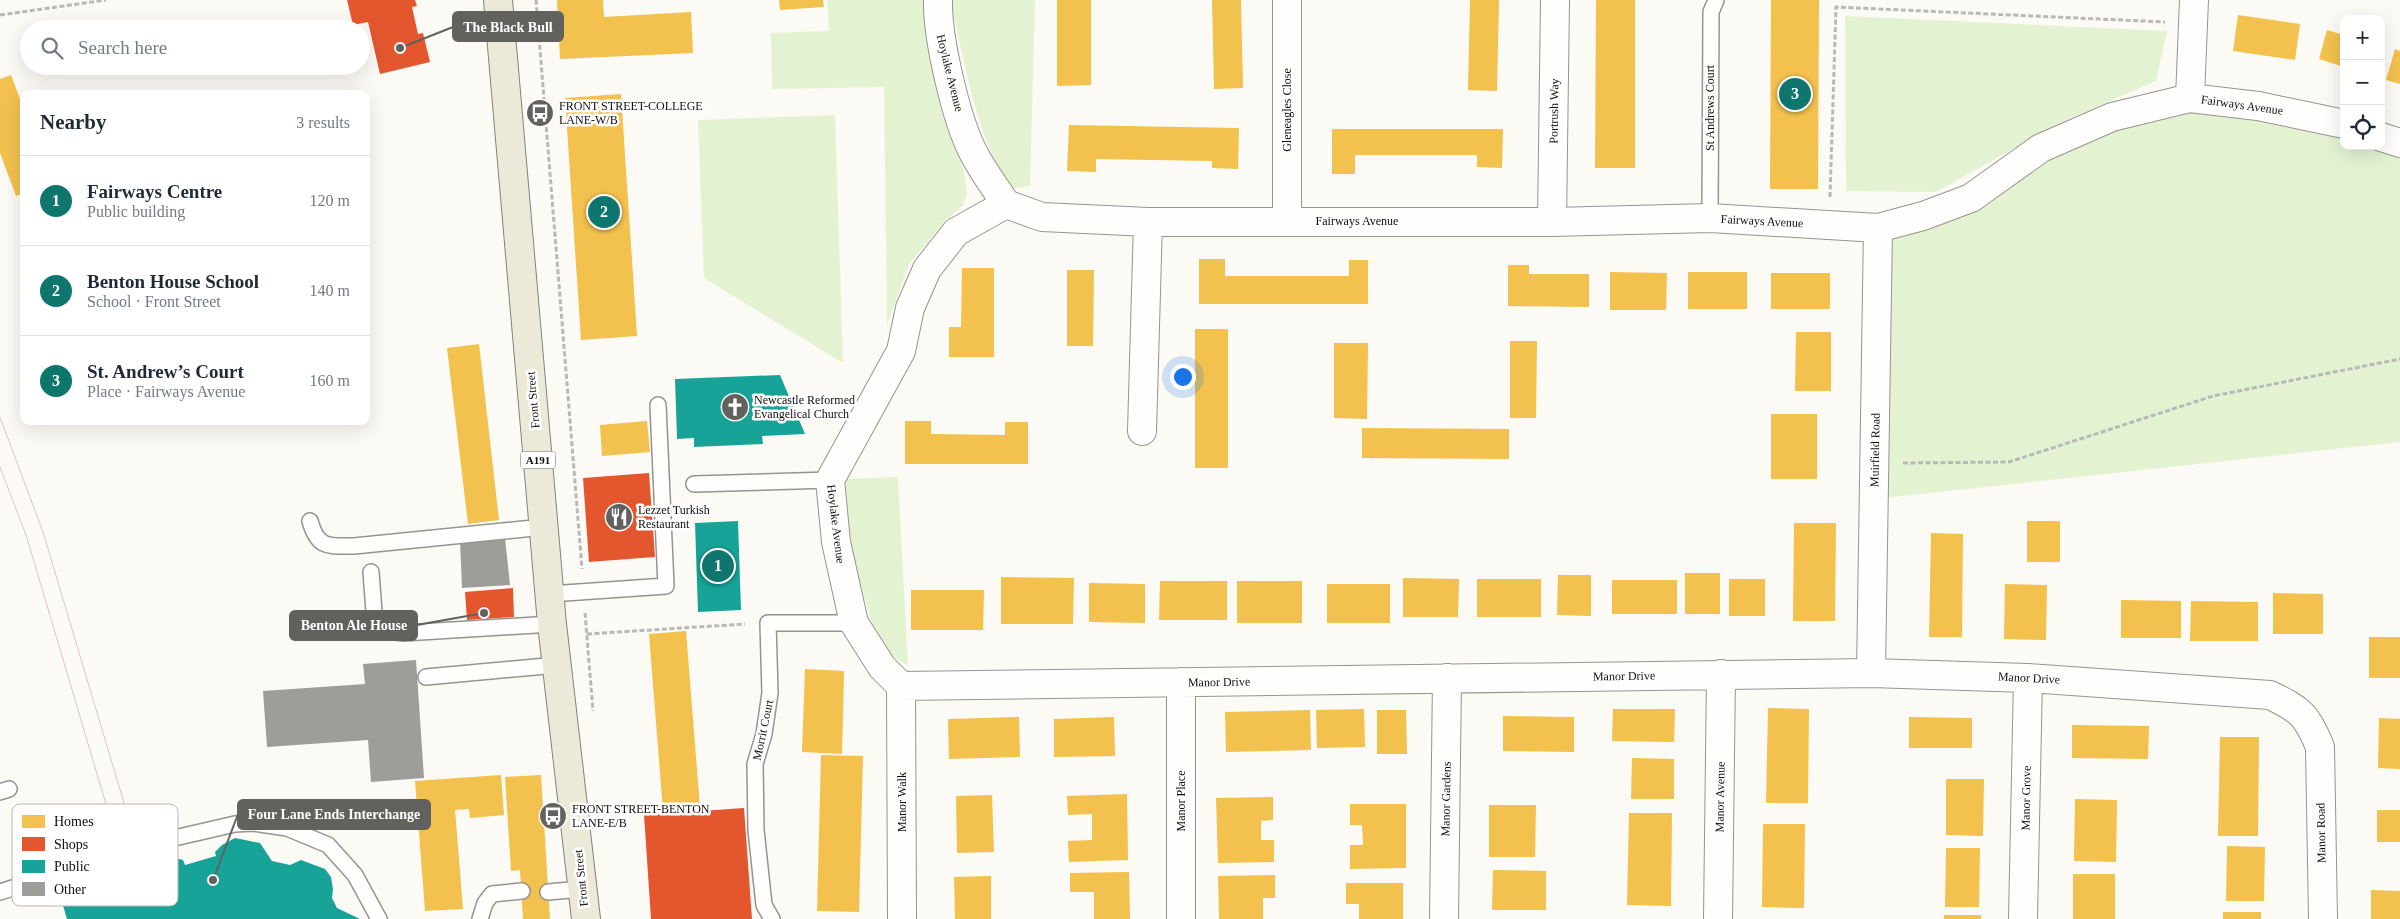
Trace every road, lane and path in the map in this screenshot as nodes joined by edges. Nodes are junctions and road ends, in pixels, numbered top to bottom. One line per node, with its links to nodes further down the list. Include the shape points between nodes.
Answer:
1 (106, 0): 9 (path)
2 (498, 0): 28 (main road, Front Street / A191)
3 (536, 0): 30 (path)
4 (938, 0): 14 (street, Hoylake Avenue, via 938,19 954,97 972,151)
5 (1287, 0): 16 (street, Gleneagles Close)
6 (1555, 0): 18 (street, Portrush Way)
7 (1716, 0): 15 (lane, St Andrews Court, via 1711,12)
8 (2193, 12): 10 (street); 19 (path, via 1836,7)
9 (0, 15)
10 (2190, 98): 11 (street, Fairways Avenue, via 2258,106); 20 (street, Fairways Avenue, via 2112,117 2041,148 1971,198)
11 (2340, 123)
12 (2385, 138): 13 (street)
13 (2400, 143)
14 (1006, 204): 17 (street, Fairways Avenue, via 1042,217); 25 (street, Hoylake Avenue, via 956,232 927,268 910,308 902,351)
15 (1710, 218): 18 (street, Fairways Avenue); 19 (street, Fairways Avenue)
16 (1287, 220): 17 (street, Fairways Avenue); 18 (street, Fairways Avenue)
17 (1148, 222): 23 (street)
18 (1552, 222)
19 (1830, 225): 20 (street, Fairways Avenue)
20 (1878, 228): 24 (street, Muirfield Road)
21 (2400, 359): 24 (path, via 2213,396 2009,462)
22 (658, 406): 30 (lane, via 666,586)
23 (1142, 431)
24 (1875, 464): 37 (street, Muirfield Road)
25 (830, 480): 26 (lane); 33 (street, Hoylake Avenue, via 836,542)
26 (694, 484)
27 (310, 521): 28 (lane, via 314,537 336,546)
28 (544, 527): 31 (main road, Front Street / A191)
29 (371, 572): 34 (lane, via 375,625 379,630 404,633)
30 (584, 592): 31 (lane); 35 (path)
31 (550, 594): 34 (main road, Front Street / A191)
32 (768, 616): 33 (lane); 35 (path); 55 (lane, Morrit Court, via 770,694 764,734 755,764 756,830 764,905)
33 (854, 623): 43 (street, Hoylake Avenue, via 882,667)
34 (553, 630): 35 (path); 36 (main road, Front Street / A191)
35 (587, 634): 44 (path)
36 (557, 665): 39 (lane); 48 (main road, Front Street / A191)
37 (1871, 673): 38 (street, Manor Drive); 41 (street, Manor Drive)
38 (1721, 674): 40 (street, Manor Drive); 59 (street, Manor Avenue)
39 (426, 677)
40 (1447, 678): 42 (street, Manor Drive); 58 (street, Manor Gardens)
41 (2028, 678): 45 (street, Manor Drive, via 2270,695 2297,709 2311,726); 60 (street, Manor Grove)
42 (1181, 682): 43 (street, Manor Drive); 57 (street, Manor Place)
43 (901, 686): 56 (street, Manor Walk)
44 (594, 720)
45 (2320, 747): 61 (street, Manor Road)
46 (178, 837): 52 (lane, via 235,824 288,828 328,846 355,875)
47 (12, 888): 50 (lane)
48 (582, 889): 51 (lane); 54 (main road, Front Street / A191)
49 (522, 891): 53 (lane, via 492,894)
50 (0, 892)
51 (548, 892)
52 (379, 919)
53 (480, 919)
54 (586, 919)
55 (772, 919)
56 (902, 919)
57 (1181, 919)
58 (1444, 919)
59 (1718, 919)
60 (2023, 919)
61 (2323, 919)

